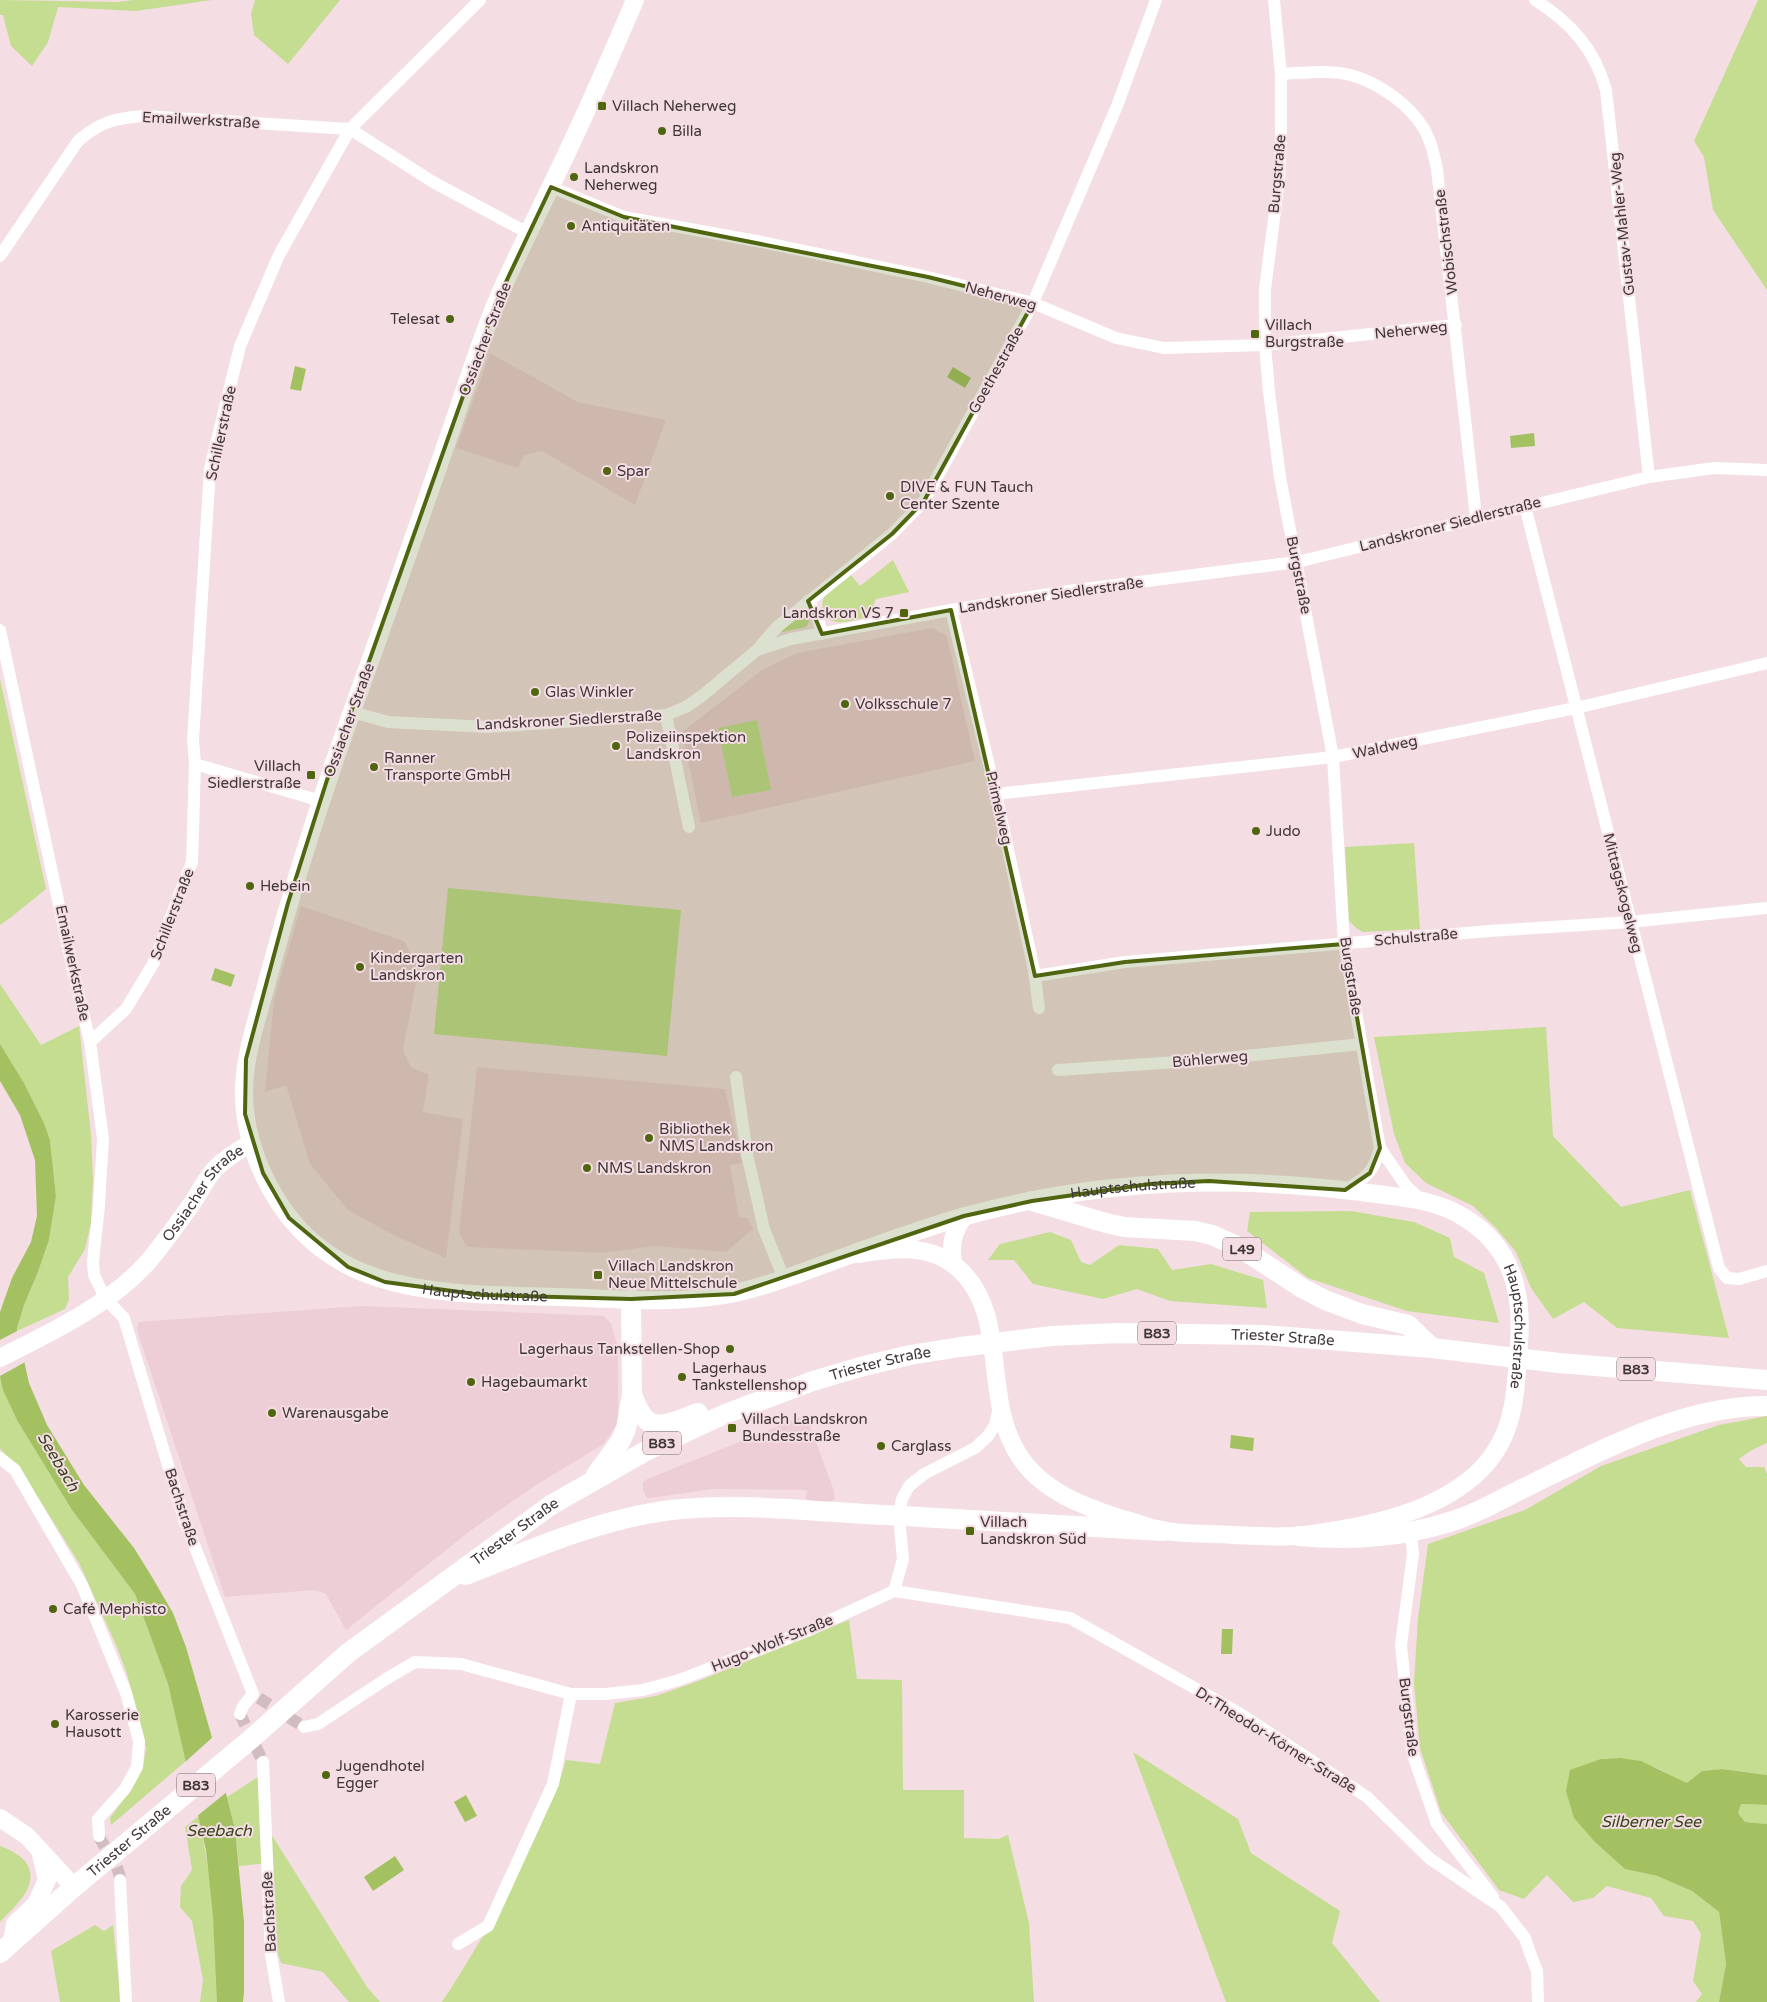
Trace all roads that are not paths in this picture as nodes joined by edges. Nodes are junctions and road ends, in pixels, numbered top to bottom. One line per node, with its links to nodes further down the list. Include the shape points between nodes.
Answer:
1 (480, 0): 7 (street)
2 (636, 0): 8 (main road, Ossiacher Straße / L49)
3 (1156, 0): 11 (street, Goethestraße, via 1117,106)
4 (1274, 0): 6 (street, Burgstraße)
5 (1535, 0): 15 (street, Gustav-Mahler-Weg, via 1554,12 1585,43 1601,72 1606,90)
6 (1281, 74): 12 (street, Wobischstraße, via 1330,72 1354,76 1392,96 1423,128 1437,169); 13 (street, Burgstraße, via 1278,180 1265,289)
7 (350, 129): 9 (street, Emailwerkstraße, via 433,182); 10 (street, Emailwerkstraße, via 144,116 108,122 93,128 78,141); 29 (street, Schillerstraße, via 279,254 240,346 210,469 193,740)
8 (551, 186): 9 (main road, Ossiacher Straße / L49); 11 (street, Neherweg, via 624,217 762,242)
9 (528, 233): 26 (main road, Ossiacher Straße / L49, via 496,303)
10 (0, 256)
11 (1032, 303): 13 (street, Neherweg, via 1116,338 1164,348); 19 (street, Goethestraße, via 924,501 892,534)
12 (1456, 325): 13 (street, Neherweg); 17 (street, Wobischstraße)
13 (1265, 345): 18 (street, Burgstraße, via 1275,439)
14 (1767, 470): 15 (street, Landskroner Siedlerstraße, via 1714,468)
15 (1649, 476): 16 (street, Landskroner Siedlerstraße)
16 (1525, 506): 17 (street, Landskroner Siedlerstraße); 25 (street, Mittagskogelweg)
17 (1476, 518): 18 (street, Landskroner Siedlerstraße)
18 (1297, 562): 20 (street, Landskroner Siedlerstraße, via 1068,591); 28 (street, Burgstraße)
19 (808, 601): 22 (street, via 817,615); 23 (street, Goethestraße, via 777,627)
20 (951, 610): 22 (street, Landskroner Siedlerstraße); 30 (street, Primelweg)
21 (0, 630): 38 (street, Emailwerkstraße)
22 (822, 634): 23 (street, Landskroner Siedlerstraße, via 791,639)
23 (757, 650): 27 (street, Landskroner Siedlerstraße, via 703,695)
24 (1767, 663): 25 (street, Waldweg)
25 (1576, 708): 28 (street, Waldweg); 34 (street, Mittagskogelweg)
26 (352, 712): 27 (street, Landskroner Siedlerstraße, via 388,722 488,727); 31 (main road, Ossiacher Straße / L49)
27 (666, 715): 32 (street)
28 (1333, 757): 30 (street, Waldweg); 35 (street, Burgstraße)
29 (195, 764): 31 (street); 38 (street, Schillerstraße, via 192,862 153,964 126,1009)
30 (996, 794): 36 (street, Primelweg)
31 (321, 801): 42 (main road, Ossiacher Straße / L49, via 288,903 246,1059 245,1114)
32 (689, 827)
33 (1767, 908): 34 (street, Schulstraße)
34 (1630, 922): 35 (street, Schulstraße); 50 (street, Mittagskogelweg, via 1719,1268 1726,1278 1739,1279)
35 (1344, 944): 36 (street, Schulstraße, via 1125,962); 39 (street, Burgstraße)
36 (1035, 976): 37 (street, Primelweg)
37 (1039, 1008)
38 (90, 1042): 52 (street, Emailwerkstraße, via 103,1139 93,1261 94,1274)
39 (1361, 1044): 40 (street, Bühlerweg, via 1207,1060); 43 (street, Burgstraße)
40 (1058, 1070)
41 (736, 1077): 51 (street, via 747,1154 764,1229)
42 (251, 1143): 52 (main road, Ossiacher Straße, via 230,1155 213,1171 168,1238 145,1264); 53 (main road, Hauptschulstraße / L49, via 281,1207 322,1248 348,1267 385,1282 420,1289 482,1295)
43 (1380, 1148): 44 (street, via 1370,1173); 46 (street, Burgstraße, via 1406,1186)
44 (1345, 1190): 45 (main road, Hauptschulstraße / L49, via 1209,1181 1141,1185); 46 (main road, Hauptschulstraße / L49)
45 (1032, 1201): 47 (main road, Hauptschulstraße / L49); 54 (main road, L49, via 1124,1227 1212,1235 1240,1247 1325,1300 1362,1314 1408,1325)
46 (1422, 1201): 66 (main road, Hauptschulstraße / L49, via 1466,1218 1492,1241 1512,1273 1521,1314 1516,1383 1505,1437 1495,1455 1478,1472 1434,1502 1371,1523)
47 (964, 1216): 48 (main road, Hauptschulstraße / L49); 49 (main road, via 952,1240)
48 (858, 1254): 49 (main road, Hauptschulstraße / L49, via 913,1249); 51 (main road, Hauptschulstraße / L49)
49 (953, 1263): 59 (main road, Hauptschulstraße / L49, via 984,1305)
50 (1767, 1271)
51 (784, 1279): 53 (main road, Hauptschulstraße / L49, via 734,1294)
52 (105, 1298): 55 (main road, Ossiacher Straße); 70 (street, Bachstraße, via 124,1318 185,1522 256,1696 243,1706)
53 (631, 1299): 57 (main road)
54 (1432, 1348): 56 (main road, Triester Straße / B83, via 1559,1363); 60 (main road, Triester Straße / B83, via 1263,1335 1119,1332 1018,1339 860,1367)
55 (0, 1358)
56 (1767, 1380)
57 (632, 1394): 60 (main road, via 640,1415 655,1425 708,1409); 62 (main road, via 626,1429)
58 (1767, 1406): 65 (main road, via 1746,1406 1704,1414 1658,1427 1618,1442 1474,1512)
59 (999, 1407): 63 (street, via 995,1425 988,1436 974,1448 924,1474 909,1486 902,1498); 64 (main road, Hauptschulstraße / L49, via 1019,1456 1034,1475 1052,1489 1097,1511)
60 (734, 1411): 62 (main road, Triester Straße / B83)
61 (0, 1458): 74 (street, via 15,1470 82,1585 126,1692 137,1733 137,1767 126,1790 98,1819)
62 (593, 1479): 67 (main road, Triester Straße / B83, via 551,1504)
63 (899, 1516): 64 (main road); 67 (main road, via 758,1508 670,1510 587,1529); 68 (street, via 903,1559)
64 (1163, 1531): 66 (main road, Hauptschulstraße / L49)
65 (1411, 1532): 66 (main road, via 1373,1538); 78 (street, Burgstraße, via 1413,1554 1401,1644 1412,1752 1437,1824)
66 (1300, 1536)
67 (441, 1584): 77 (main road, Triester Straße / B83, via 348,1653)
68 (894, 1591): 69 (street, Hugo-Wolf-Straße, via 806,1631 679,1680 643,1690); 78 (street, Dr.Theodor-Körner-Straße, via 1070,1618 1239,1713 1367,1797 1429,1858)
69 (570, 1694): 71 (street, Hugo-Wolf-Straße, via 461,1664 415,1662 318,1724); 79 (street, via 553,1784 488,1926)
70 (240, 1714)
71 (304, 1727)
72 (263, 1762): 82 (street, Bachstraße, via 272,1955)
73 (0, 1818): 75 (main road, via 27,1836)
74 (99, 1836)
75 (40, 1850): 77 (main road); 80 (main road, via 47,1880 36,1904 15,1924)
76 (120, 1880): 81 (street)
77 (74, 1887): 80 (main road, Triester Straße / B83)
78 (1501, 1907): 83 (street, Dr.Theodor-Körner-Straße, via 1524,1938 1537,1971)
79 (458, 1944)
80 (6, 1948)
81 (126, 2002)
82 (279, 2002)
83 (1538, 2002)

